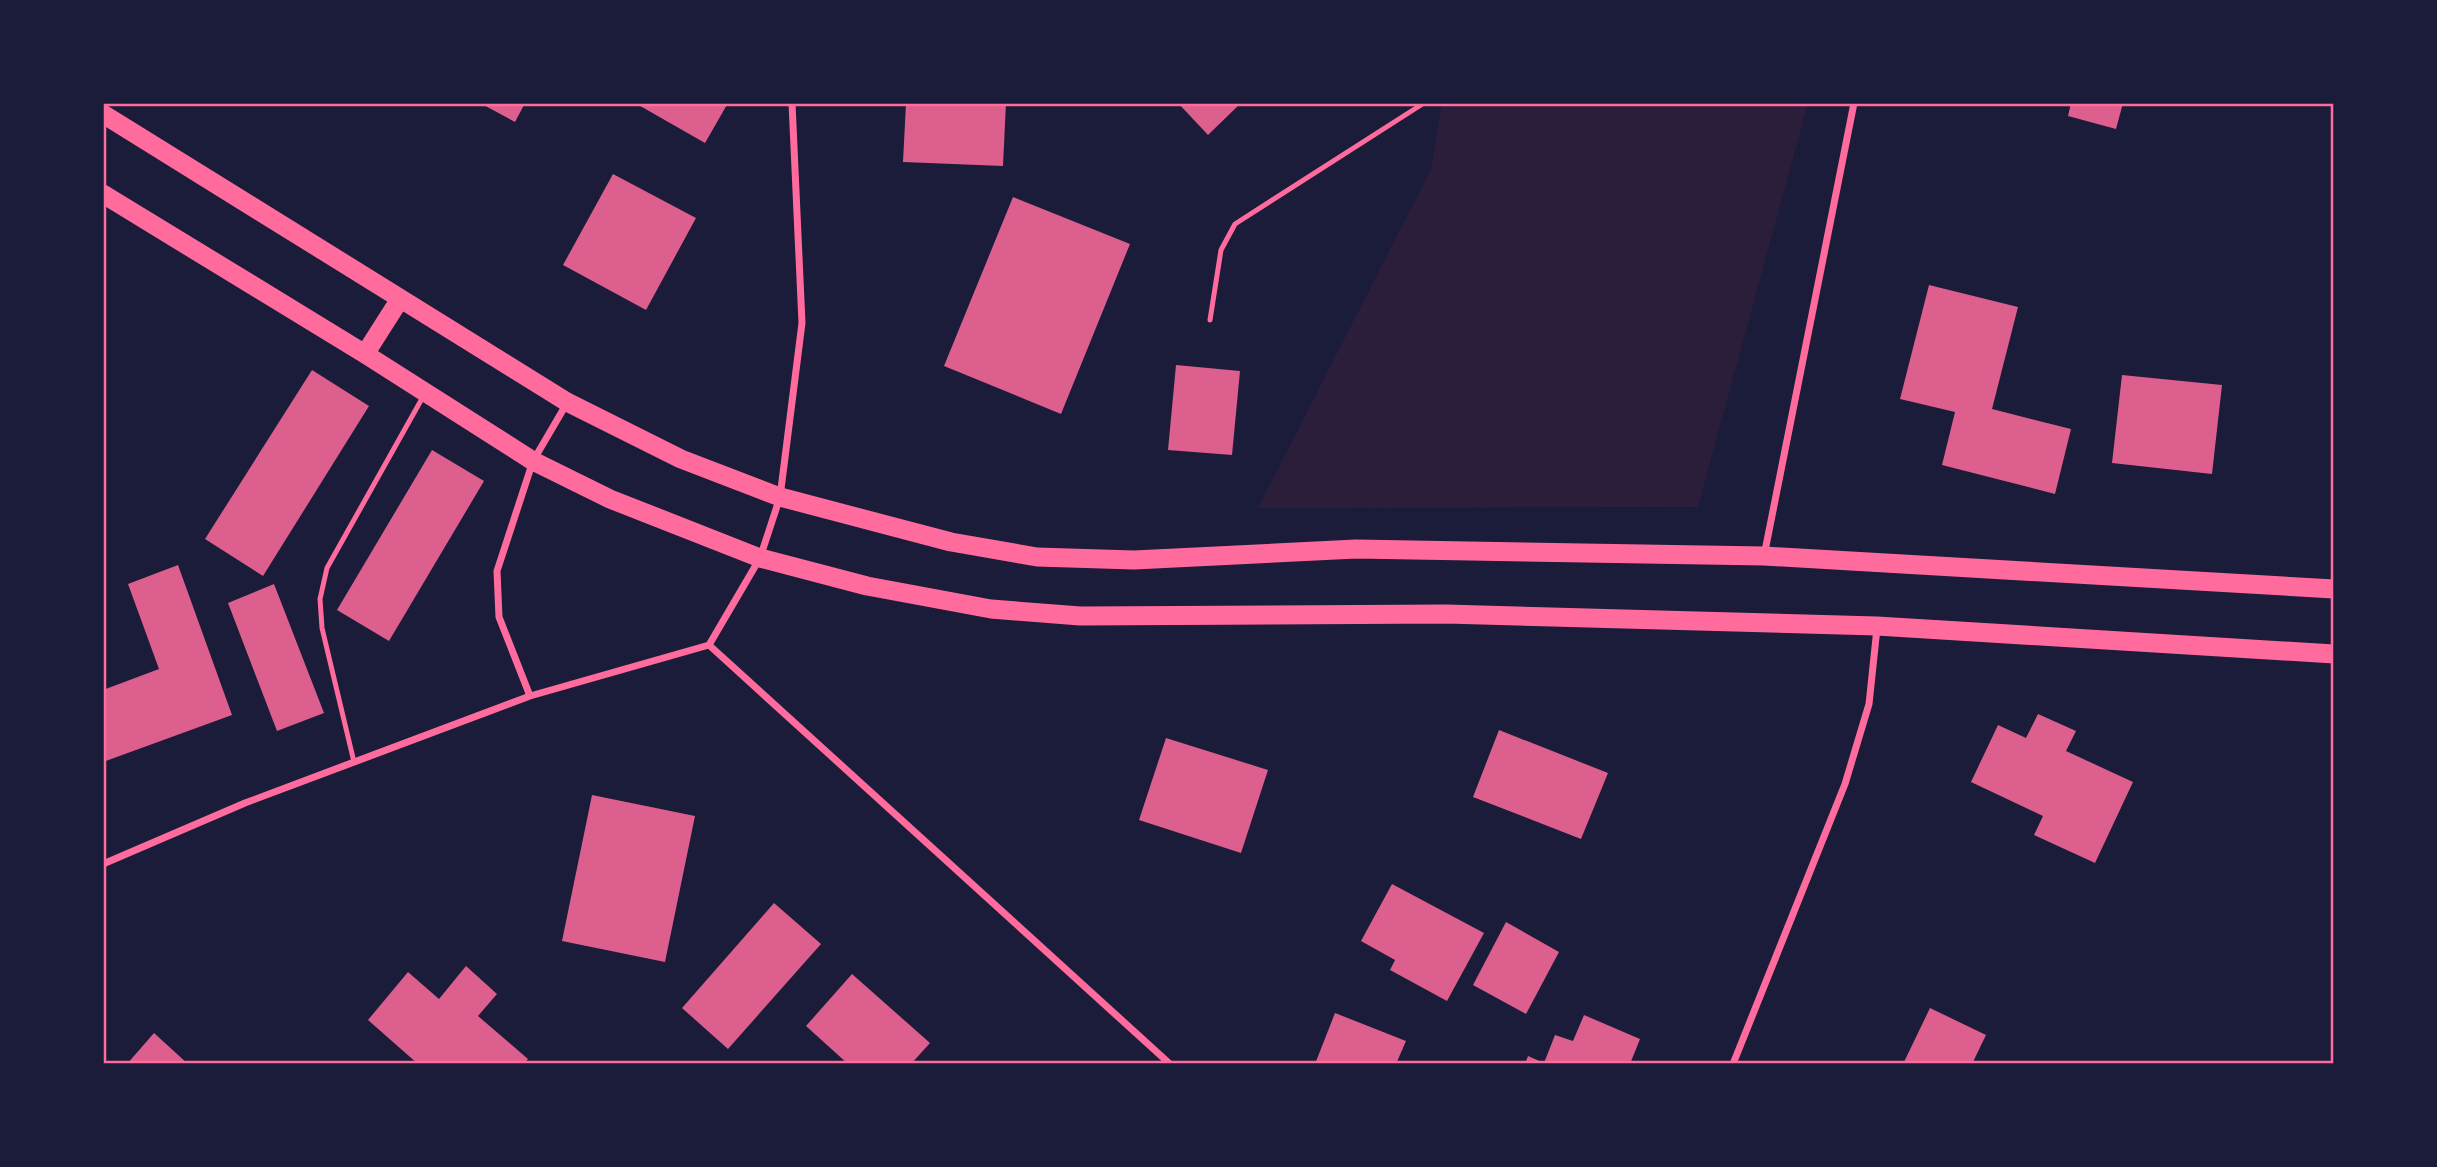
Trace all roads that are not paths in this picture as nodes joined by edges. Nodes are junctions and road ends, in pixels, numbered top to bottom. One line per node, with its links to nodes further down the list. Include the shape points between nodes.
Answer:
1 (792, 103): 12 (street, via 802,323)
2 (1424, 103): 7 (lane, via 1235,224 1221,250)
3 (1854, 103): 13 (street)
4 (103, 114): 6 (highway)
5 (103, 194): 8 (highway)
6 (400, 299): 8 (highway); 10 (highway)
7 (1210, 320)
8 (365, 354): 9 (highway)
9 (426, 392): 11 (highway); 20 (lane, via 327,568 320,599)
10 (567, 402): 11 (street); 12 (highway, via 681,459)
11 (533, 461): 14 (highway, via 610,499); 19 (street, via 496,571 499,617)
12 (780, 497): 13 (highway, via 951,542 1037,556 1134,560 1356,550); 14 (street)
13 (1764, 556): 15 (highway)
14 (760, 558): 16 (highway, via 867,586 966,604 1080,616 1446,614); 17 (street)
15 (2334, 589)
16 (1877, 626): 18 (highway); 23 (street, via 1869,704 1846,784)
17 (709, 645): 19 (street); 22 (street)
18 (2334, 654)
19 (530, 696): 20 (street)
20 (354, 762): 21 (street)
21 (103, 864)
22 (1170, 1064)
23 (1732, 1064)

